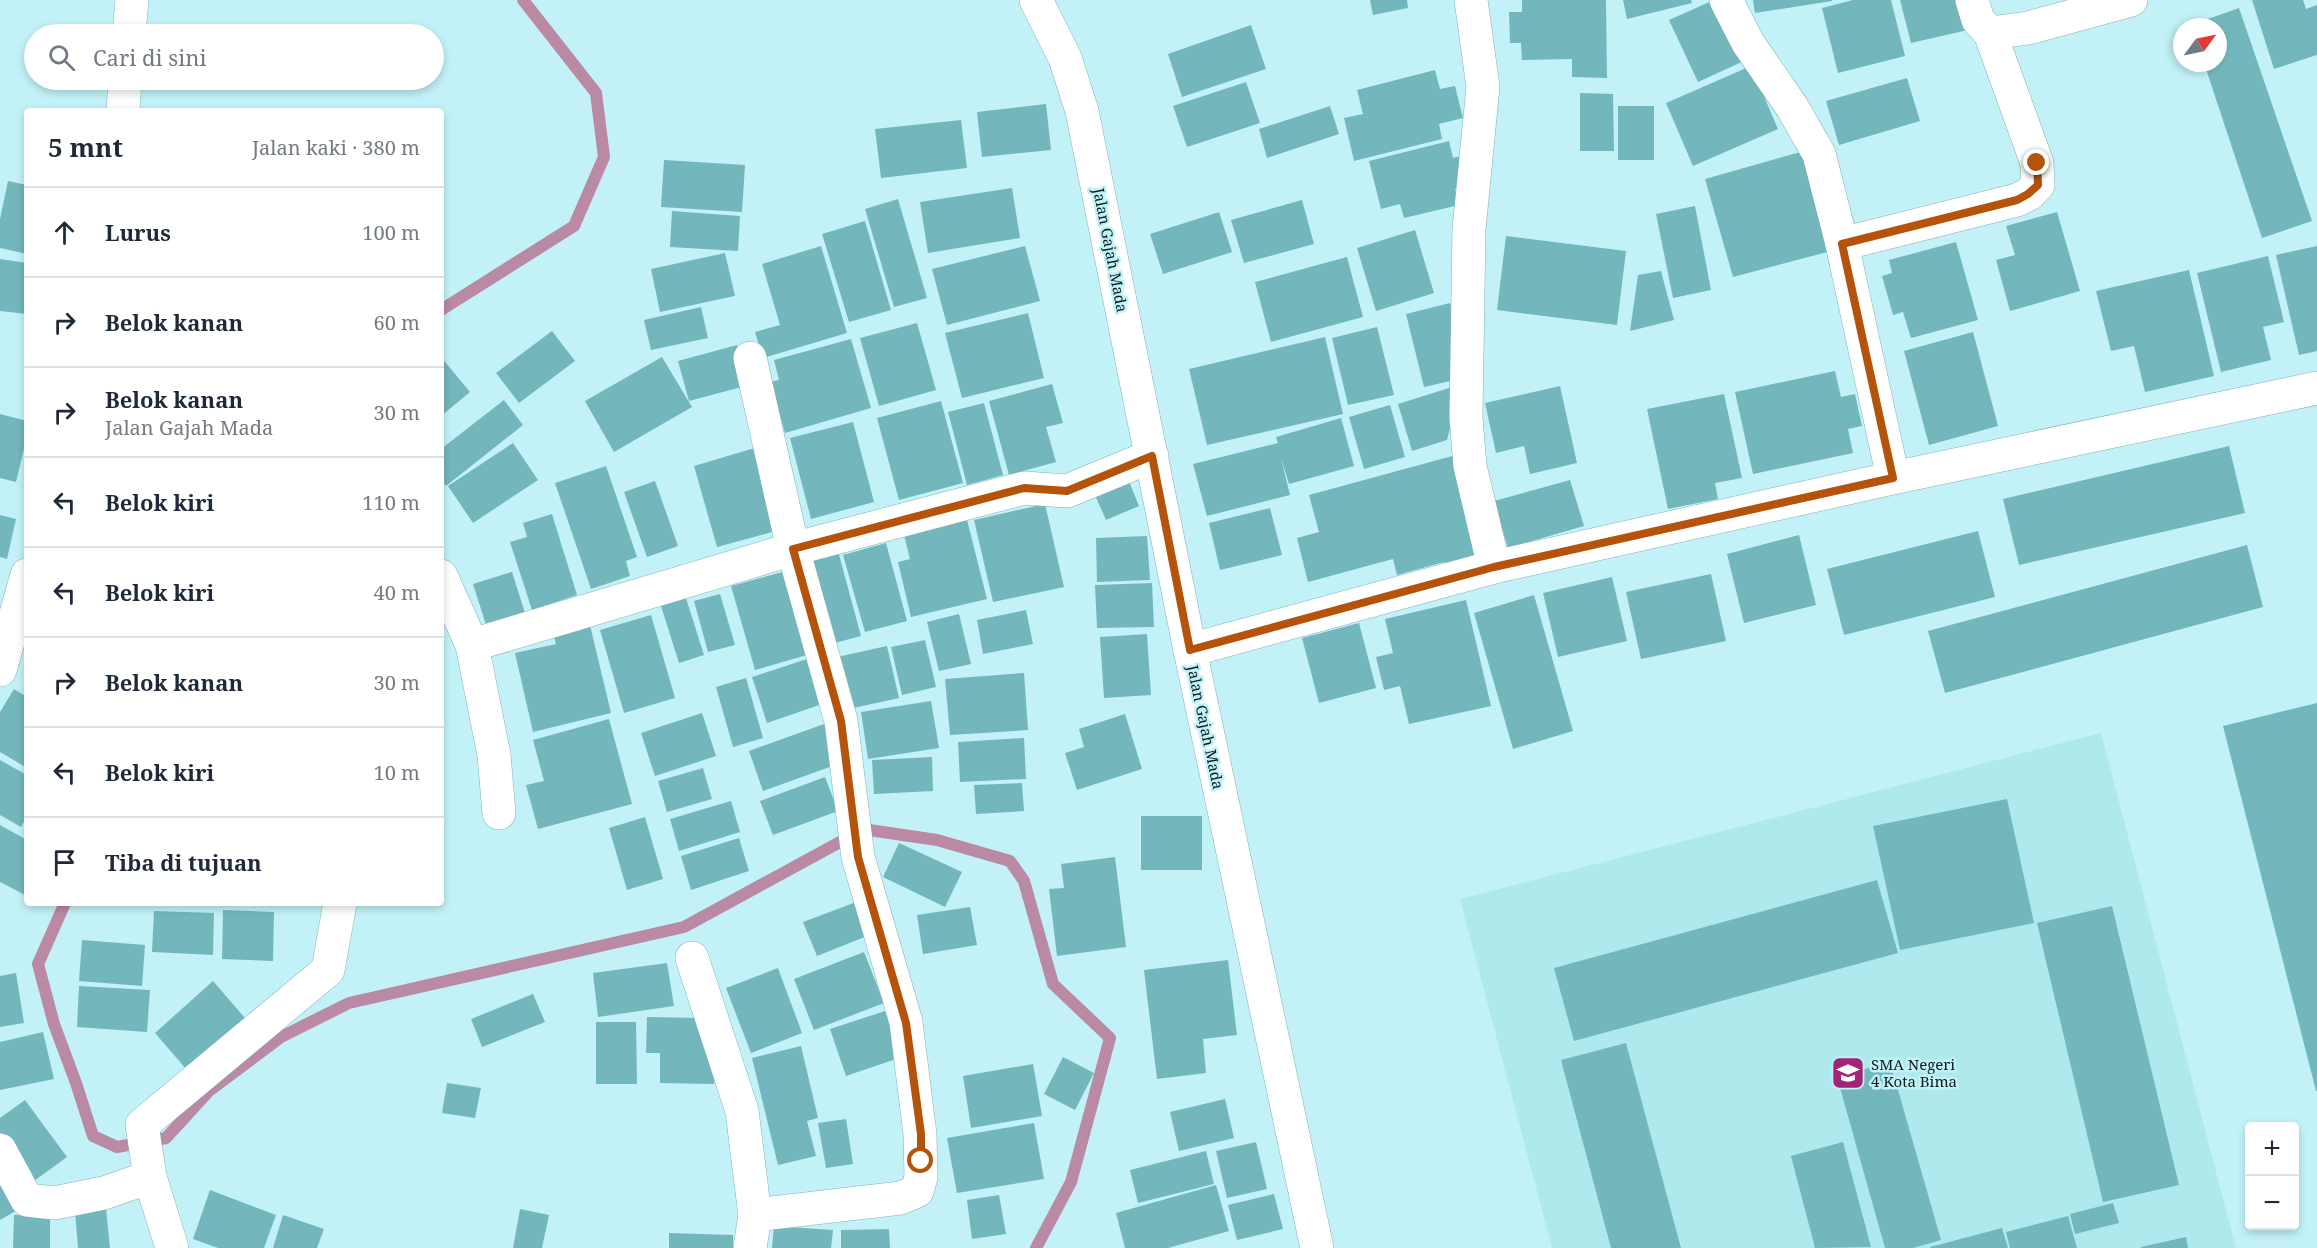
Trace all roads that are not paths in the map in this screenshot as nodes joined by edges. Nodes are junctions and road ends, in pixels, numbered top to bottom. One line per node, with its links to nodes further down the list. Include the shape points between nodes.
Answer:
1 (132, 0): 7 (street)
2 (1036, 0): 14 (street, Jalan Gajah Mada, via 1065,58 1082,111)
3 (1471, 0): 17 (street, via 1483,87 1469,229 1466,418 1470,466)
4 (1726, 0): 11 (street, via 1748,43 1819,154)
5 (1972, 0): 8 (street, via 1978,20)
6 (2131, 0): 8 (street, via 2028,28)
7 (130, 24)
8 (1990, 33): 11 (street, via 2037,163 2038,185 2017,200)
9 (124, 90): 10 (street)
10 (123, 108)
11 (1842, 244): 15 (street)
12 (750, 358): 16 (street)
13 (2317, 388): 15 (street)
14 (1152, 456): 16 (street, via 1067,491 1024,488); 21 (street, Jalan Gajah Mada)
15 (1893, 478): 17 (street)
16 (793, 549): 20 (street); 28 (street, via 841,721 858,857 906,1023 921,1134 921,1177 917,1191 901,1198)
17 (1494, 567): 21 (street)
18 (444, 583): 20 (street)
19 (24, 586): 22 (street)
20 (472, 645): 23 (street, via 494,754)
21 (1190, 650): 31 (street, Jalan Gajah Mada)
22 (0, 670)
23 (500, 813)
24 (339, 906): 27 (street, via 328,970 142,1125)
25 (692, 958): 28 (street, via 742,1111)
26 (0, 1150): 27 (street, via 27,1200 54,1203 104,1193)
27 (150, 1177): 29 (street)
28 (755, 1215): 30 (street)
29 (172, 1248)
30 (750, 1248)
31 (1317, 1248)

